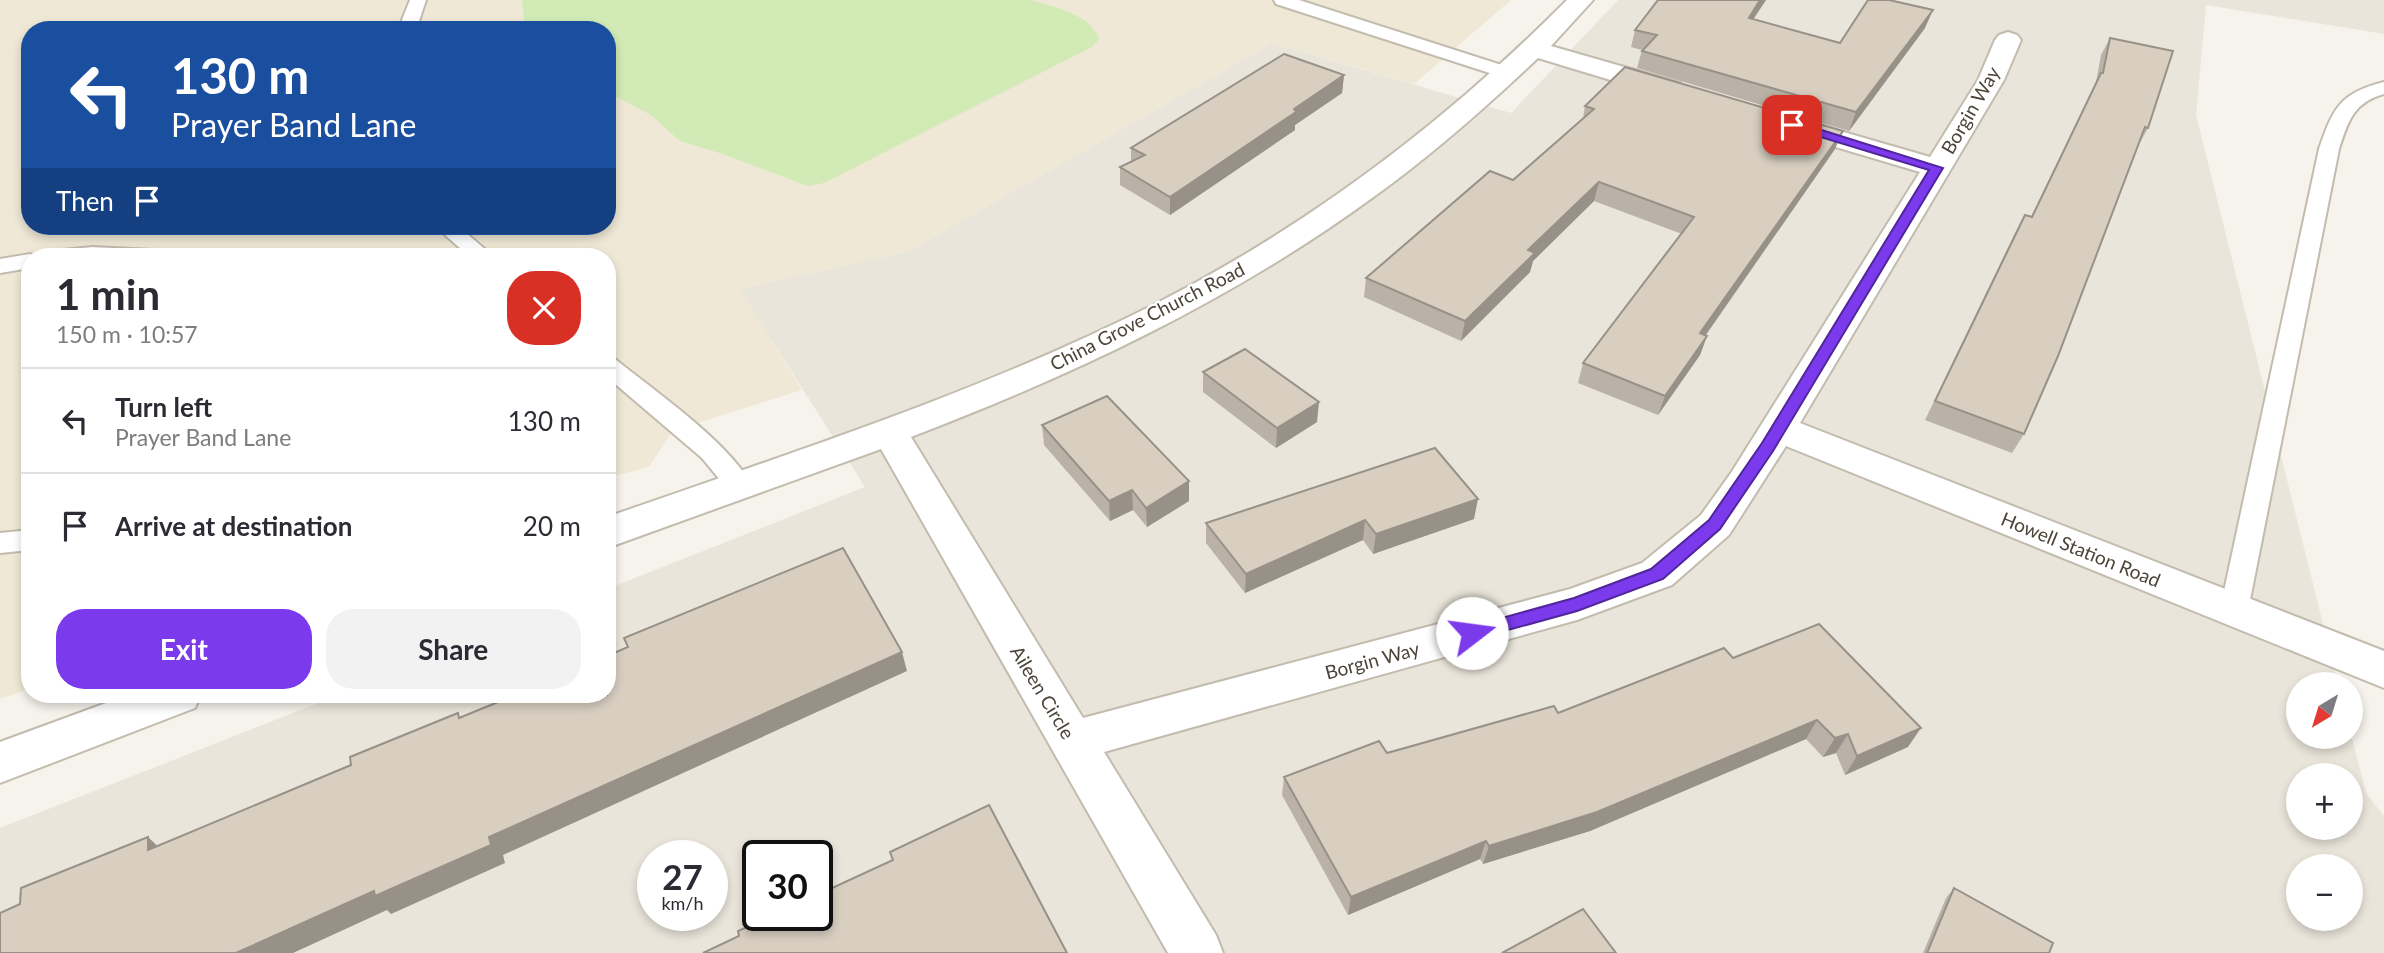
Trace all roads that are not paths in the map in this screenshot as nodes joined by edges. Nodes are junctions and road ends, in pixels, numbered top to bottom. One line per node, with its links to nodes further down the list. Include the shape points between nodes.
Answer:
1 (418, 0): 4 (lane)
2 (1581, 0): 6 (street, China Grove Church Road)
3 (1291, 1): 7 (lane)
4 (410, 21)
5 (2008, 40): 11 (street, Borgin Way, via 1991,80)
6 (1534, 48): 7 (street, China Grove Church Road); 9 (street)
7 (1508, 73): 18 (street, China Grove Church Road, via 1447,128 1323,219 1230,276 1108,340)
8 (2384, 88): 23 (lane, via 2347,103 2329,149)
9 (1698, 97)
10 (1762, 116): 11 (street)
11 (1937, 168): 17 (street, Borgin Way)
12 (456, 235): 13 (lane)
13 (472, 248)
14 (21, 262): 15 (lane)
15 (0, 266)
16 (616, 371): 19 (lane, via 711,452)
17 (1779, 429): 23 (street, Howell Station Road); 26 (street, Borgin Way, via 1714,525 1657,574 1577,604)
18 (889, 430): 19 (street, China Grove Church Road); 26 (street, Aileen Circle)
19 (738, 485): 20 (street, China Grove Church Road)
20 (616, 530)
21 (21, 541): 22 (lane)
22 (0, 543)
23 (2234, 610): 24 (street, Howell Station Road)
24 (2384, 670)
25 (158, 703): 27 (street)
26 (1072, 741): 28 (street, Aileen Circle)
27 (0, 763)
28 (1197, 953)

